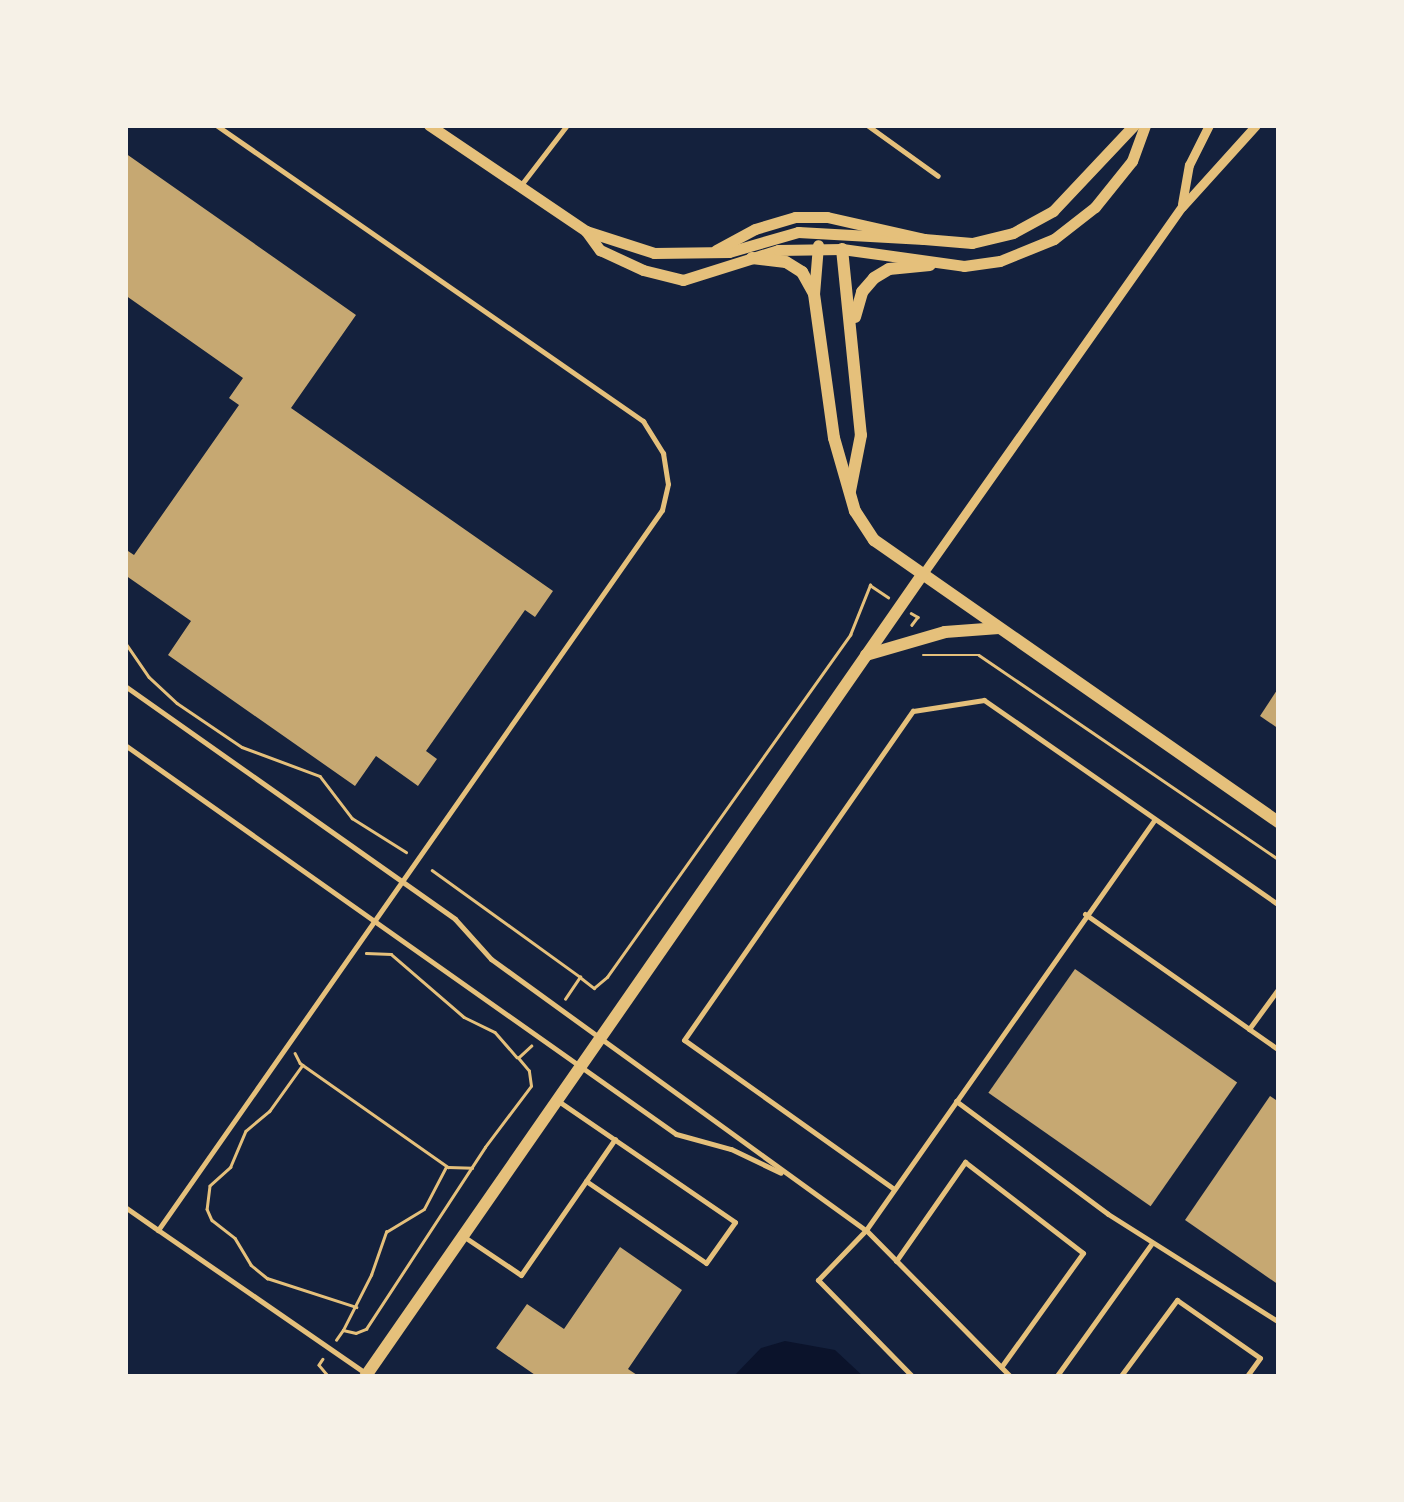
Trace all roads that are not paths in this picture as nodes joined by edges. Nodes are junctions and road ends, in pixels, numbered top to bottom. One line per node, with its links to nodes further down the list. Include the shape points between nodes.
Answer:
1 (216, 125): 30 (lane, via 643,421 663,453 668,484 662,510)
2 (429, 125): 10 (street)
3 (567, 125): 10 (lane)
4 (867, 125): 9 (lane)
5 (1134, 125): 14 (street, via 1054,212 1013,233 972,242)
6 (1145, 125): 19 (street, via 1132,161 1054,239 1000,262)
7 (1209, 125): 11 (street, via 1189,165)
8 (1256, 125): 11 (street)
9 (938, 176)
10 (519, 187): 12 (street)
11 (1182, 207): 23 (street)
12 (586, 231): 17 (street, via 654,253); 18 (street, via 600,250 683,280)
13 (826, 234): 14 (street); 15 (street); 16 (street); 17 (street, via 798,232)
14 (918, 238): 17 (street, via 827,216 794,218 755,228)
15 (816, 248): 16 (street); 18 (street); 20 (street)
16 (842, 249): 19 (street); 21 (main road)
17 (712, 252)
18 (752, 258): 20 (main road, via 786,262 802,272)
19 (930, 264): 21 (main road, via 889,269 874,278 862,292)
20 (814, 294): 22 (main road, via 834,438)
21 (853, 324): 22 (main road, via 861,435)
22 (850, 494): 23 (main road, via 874,540)
23 (922, 575): 24 (main road); 25 (main road)
24 (999, 628): 25 (main road, via 944,632); 29 (main road)
25 (866, 656): 36 (main road)
26 (125, 686): 30 (lane)
27 (125, 746): 33 (lane)
28 (1155, 819): 31 (lane); 32 (lane); 44 (lane, via 984,700 913,711 684,1040)
29 (1279, 823)
30 (402, 881): 33 (lane); 36 (lane, via 455,919 492,959)
31 (1279, 905)
32 (1084, 914): 35 (lane); 40 (lane)
33 (374, 920): 38 (lane); 46 (lane)
34 (1279, 988): 35 (lane)
35 (1250, 1029): 37 (lane)
36 (602, 1037): 38 (main road); 42 (lane)
37 (1279, 1050)
38 (580, 1069): 39 (main road); 42 (lane, via 676,1134)
39 (558, 1100): 41 (lane); 48 (main road)
40 (956, 1100): 44 (lane); 49 (lane)
41 (615, 1139): 43 (lane); 43 (lane, via 735,1222 706,1263)
42 (792, 1178): 47 (lane)
43 (586, 1181): 48 (lane, via 521,1275)
44 (894, 1188): 47 (lane)
45 (125, 1207): 46 (lane)
46 (158, 1230): 53 (lane)
47 (866, 1230): 50 (lane); 54 (lane, via 818,1280)
48 (463, 1236): 53 (main road)
49 (1152, 1243): 51 (lane); 56 (lane)
50 (896, 1260): 52 (lane); 52 (lane, via 965,1162 1083,1253)
51 (1279, 1322)
52 (1002, 1368): 55 (lane)
53 (366, 1376)
54 (913, 1377)
55 (1011, 1377)
56 (1056, 1377)
57 (1120, 1377): 58 (lane, via 1176,1300 1260,1358)
58 (1246, 1377)

